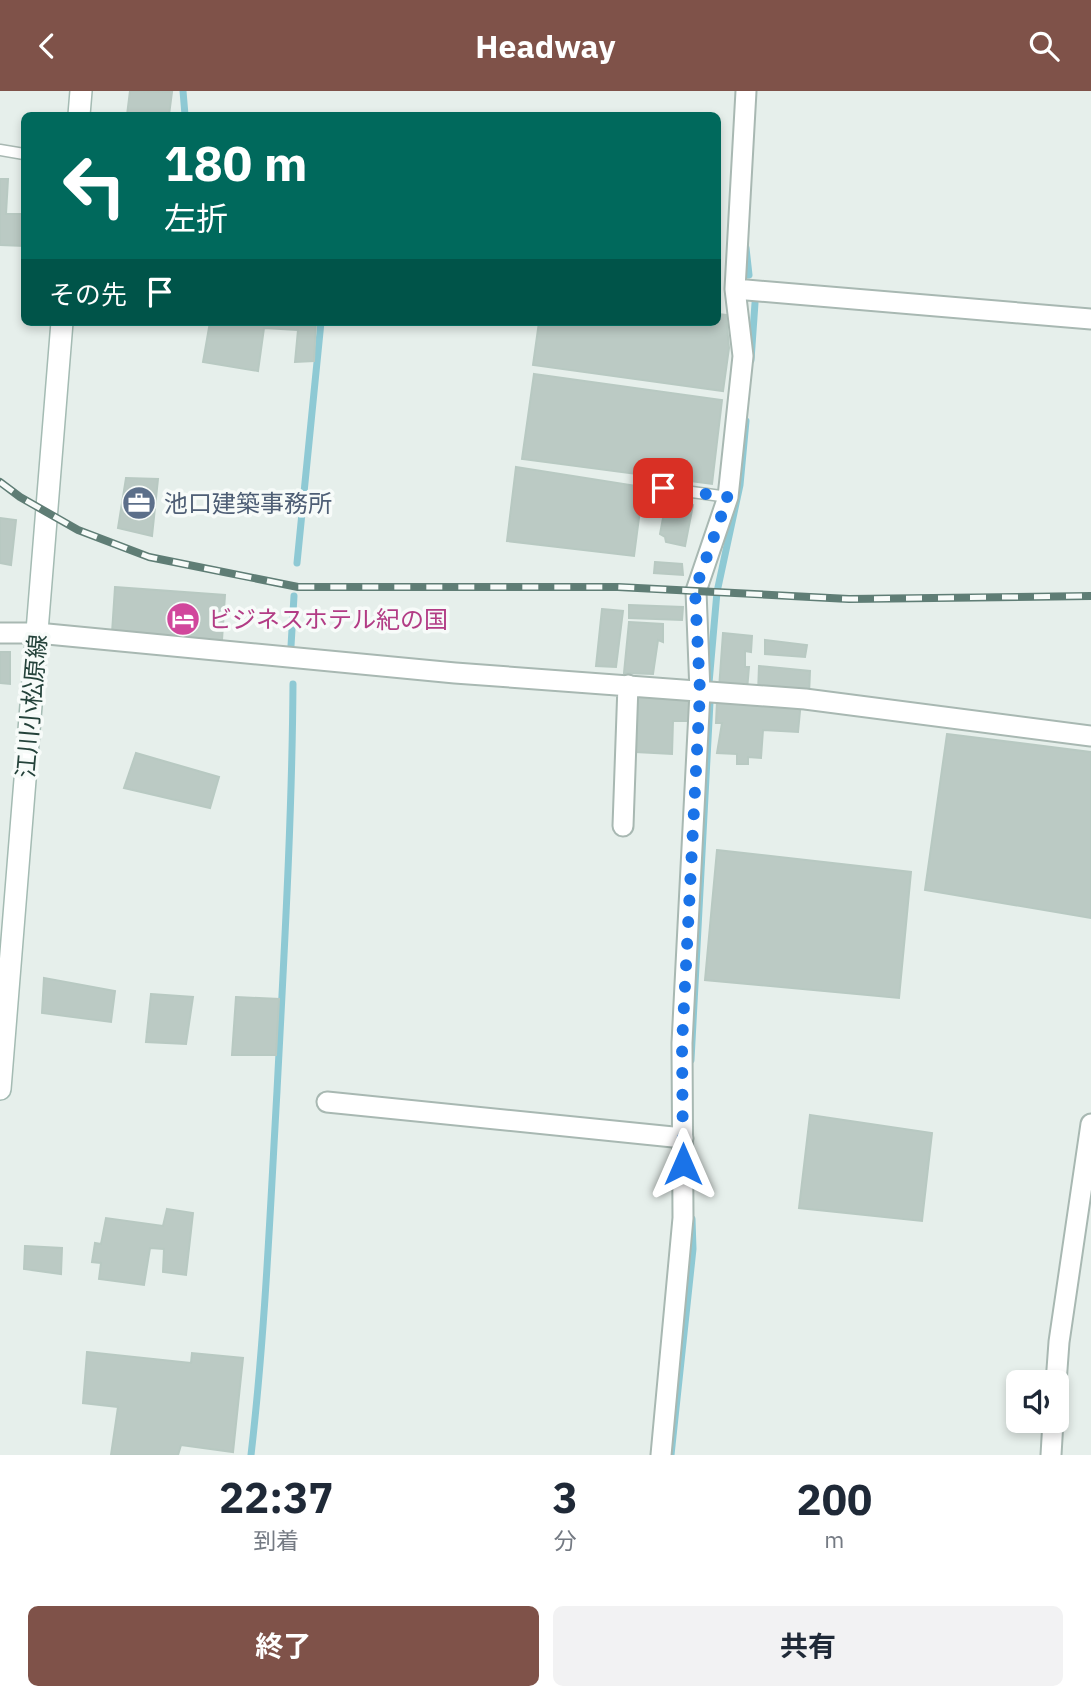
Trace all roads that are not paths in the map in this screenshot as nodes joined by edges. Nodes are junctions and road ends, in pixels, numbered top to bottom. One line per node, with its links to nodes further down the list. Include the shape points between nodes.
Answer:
1 (81, 91): 3 (main road)
2 (746, 91): 6 (street)
3 (79, 112)
4 (0, 150): 5 (lane)
5 (21, 153)
6 (735, 289): 7 (street); 10 (street, via 743,356)
7 (1091, 319)
8 (62, 326): 12 (main road, 江川小松原線)
9 (663, 488): 10 (lane)
10 (728, 497): 14 (street, via 695,590)
11 (0, 633): 12 (street)
12 (37, 633): 13 (street, via 455,674); 17 (main road, 江川小松原線)
13 (628, 685): 14 (street); 16 (street)
14 (700, 692): 15 (street, via 804,699); 21 (street, via 682,1044)
15 (1091, 736)
16 (623, 826)
17 (6, 948): 18 (main road, 江川小松原線)
18 (0, 1089)
19 (327, 1102): 21 (street)
20 (1091, 1124): 22 (street)
21 (683, 1138): 24 (street, via 683,1218)
22 (1057, 1370)
23 (1052, 1433): 25 (street)
24 (661, 1455)
25 (1051, 1455)

